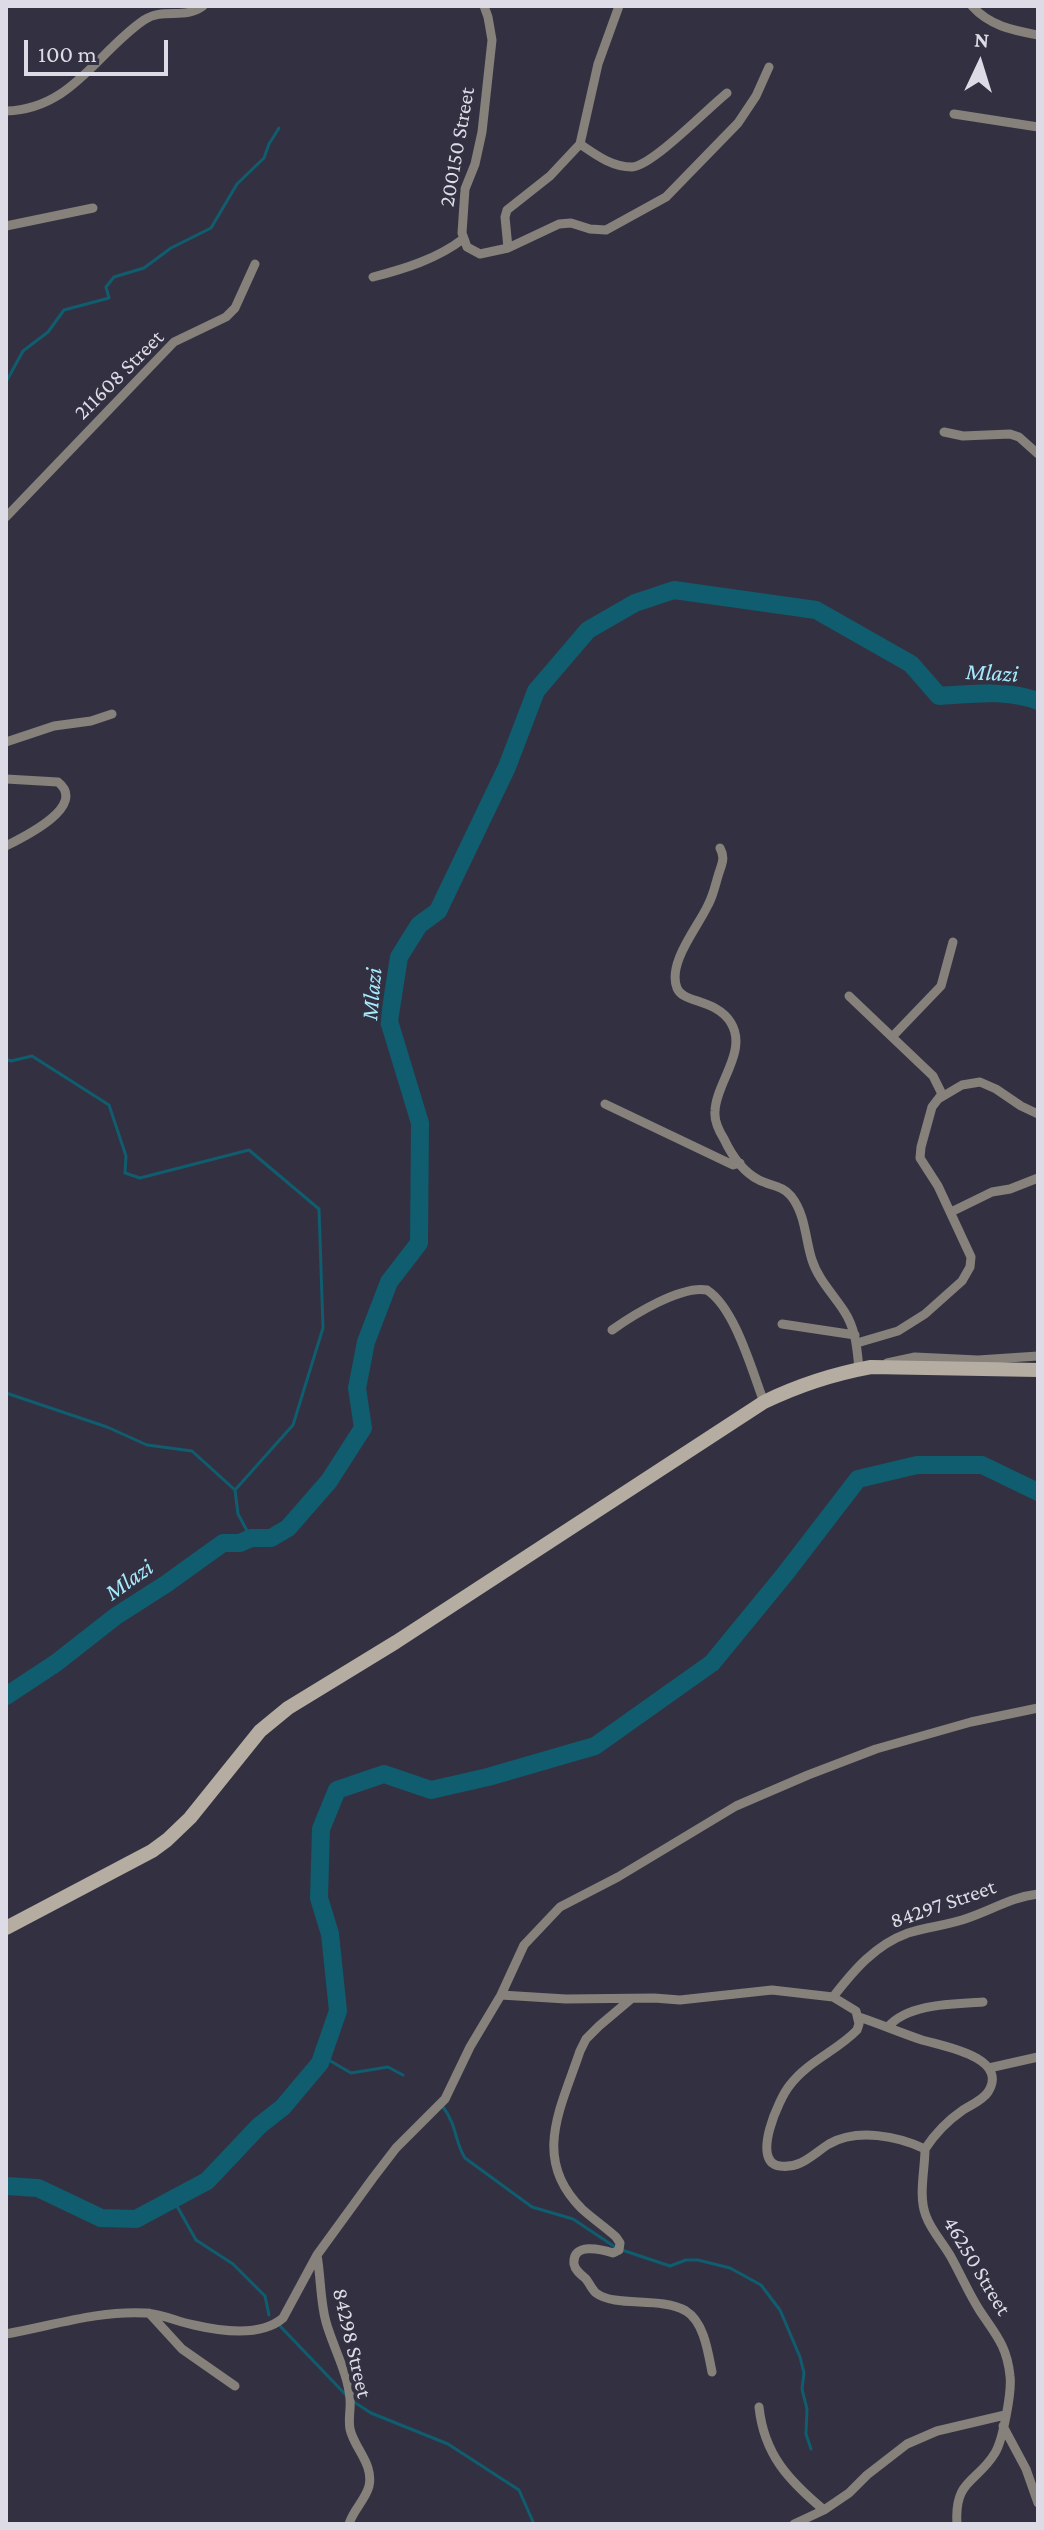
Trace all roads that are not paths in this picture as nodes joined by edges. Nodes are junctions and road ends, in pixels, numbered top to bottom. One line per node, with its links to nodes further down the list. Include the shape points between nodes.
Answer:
1 (203, 6): 8 (street, via 189,14 162,12 146,18 72,88)
2 (484, 6): 14 (street, 200150 Street, via 492,40 482,132 463,197)
3 (619, 6): 11 (street, via 598,64)
4 (972, 6): 5 (street, via 995,24)
5 (1038, 35)
6 (769, 67): 15 (street, 200150 Street, via 738,123 666,197 606,230 559,224)
7 (727, 93): 11 (street, via 642,165 602,159)
8 (6, 111)
9 (954, 114): 10 (street)
10 (1038, 127)
11 (580, 144): 15 (street, via 507,210)
12 (93, 208): 13 (street)
13 (6, 226)
14 (463, 239): 15 (street, 200150 Street, via 480,254); 17 (street, via 427,260)
15 (508, 248)
16 (255, 264): 20 (street, 211608 Street, via 235,308 174,342)
17 (373, 277)
18 (944, 432): 19 (street, via 1010,434)
19 (1038, 454)
20 (6, 517)
21 (112, 714): 22 (street)
22 (6, 742)
23 (6, 779): 24 (street, via 58,782 67,799 50,820)
24 (6, 846)
25 (720, 848): 32 (street, via 724,860 713,893 686,939 675,978 681,995 712,1005 735,1032 715,1110 724,1140)
26 (953, 942): 28 (street, via 941,986)
27 (849, 996): 28 (street)
28 (892, 1037): 29 (street, via 933,1076)
29 (940, 1098): 31 (street, via 980,1082); 34 (street, via 928,1117 920,1158)
30 (605, 1104): 32 (street, via 733,1165)
31 (1038, 1114)
32 (740, 1163): 37 (street, via 761,1181 789,1193 796,1203 815,1269 846,1313)
33 (1038, 1178): 34 (street)
34 (951, 1212): 37 (street, via 971,1257 962,1281 906,1327)
35 (782, 1324): 37 (street)
36 (612, 1330): 41 (street, via 675,1296 707,1290 719,1300 735,1330)
37 (856, 1344): 39 (street)
38 (1038, 1356): 39 (street, via 915,1357)
39 (865, 1368): 40 (street); 41 (street, via 813,1381)
40 (1038, 1370)
41 (764, 1402): 44 (street, via 288,1708 260,1731 190,1818 152,1851)
42 (1038, 1708): 45 (street, via 876,1749 726,1812 560,1907 524,1945)
43 (1038, 1894): 46 (street, 84297 Street, via 891,1941 863,1961)
44 (6, 1928)
45 (501, 1995): 47 (street); 54 (street, via 445,2099 396,2148)
46 (833, 1997): 47 (street, via 763,1990 680,2000); 49 (street)
47 (631, 1999): 57 (street, via 586,2039 555,2130 555,2170 580,2207 620,2243 613,2253 579,2251 574,2267 596,2293 687,2311 705,2342)
48 (983, 2002): 50 (street, via 922,2009 899,2016)
49 (859, 2017): 50 (street); 53 (street, via 851,2037 813,2062 784,2093 771,2123 768,2158 778,2166 794,2166 839,2140 859,2136 899,2139)
50 (888, 2027): 52 (street, via 964,2051)
51 (1038, 2057): 52 (street)
52 (989, 2068): 53 (street, via 988,2093 936,2131)
53 (925, 2149): 60 (street, 46250 Street, via 926,2216 1006,2354 1011,2388)
54 (317, 2255): 55 (street, via 275,2325 216,2329); 64 (street, 84298 Street, via 326,2321 351,2400 350,2431 369,2475 369,2489)
55 (149, 2313): 56 (street, via 89,2317); 58 (street, via 182,2349)
56 (6, 2334)
57 (712, 2372)
58 (235, 2386)
59 (759, 2407): 63 (street, via 767,2447)
60 (1005, 2415): 61 (street, 46250 Street); 63 (street, via 907,2444)
61 (1003, 2426): 62 (street); 66 (street, 46250 Street, via 994,2455 961,2491)
62 (1038, 2503)
63 (824, 2510): 65 (street)
64 (349, 2524)
65 (794, 2524)
66 (957, 2524)

